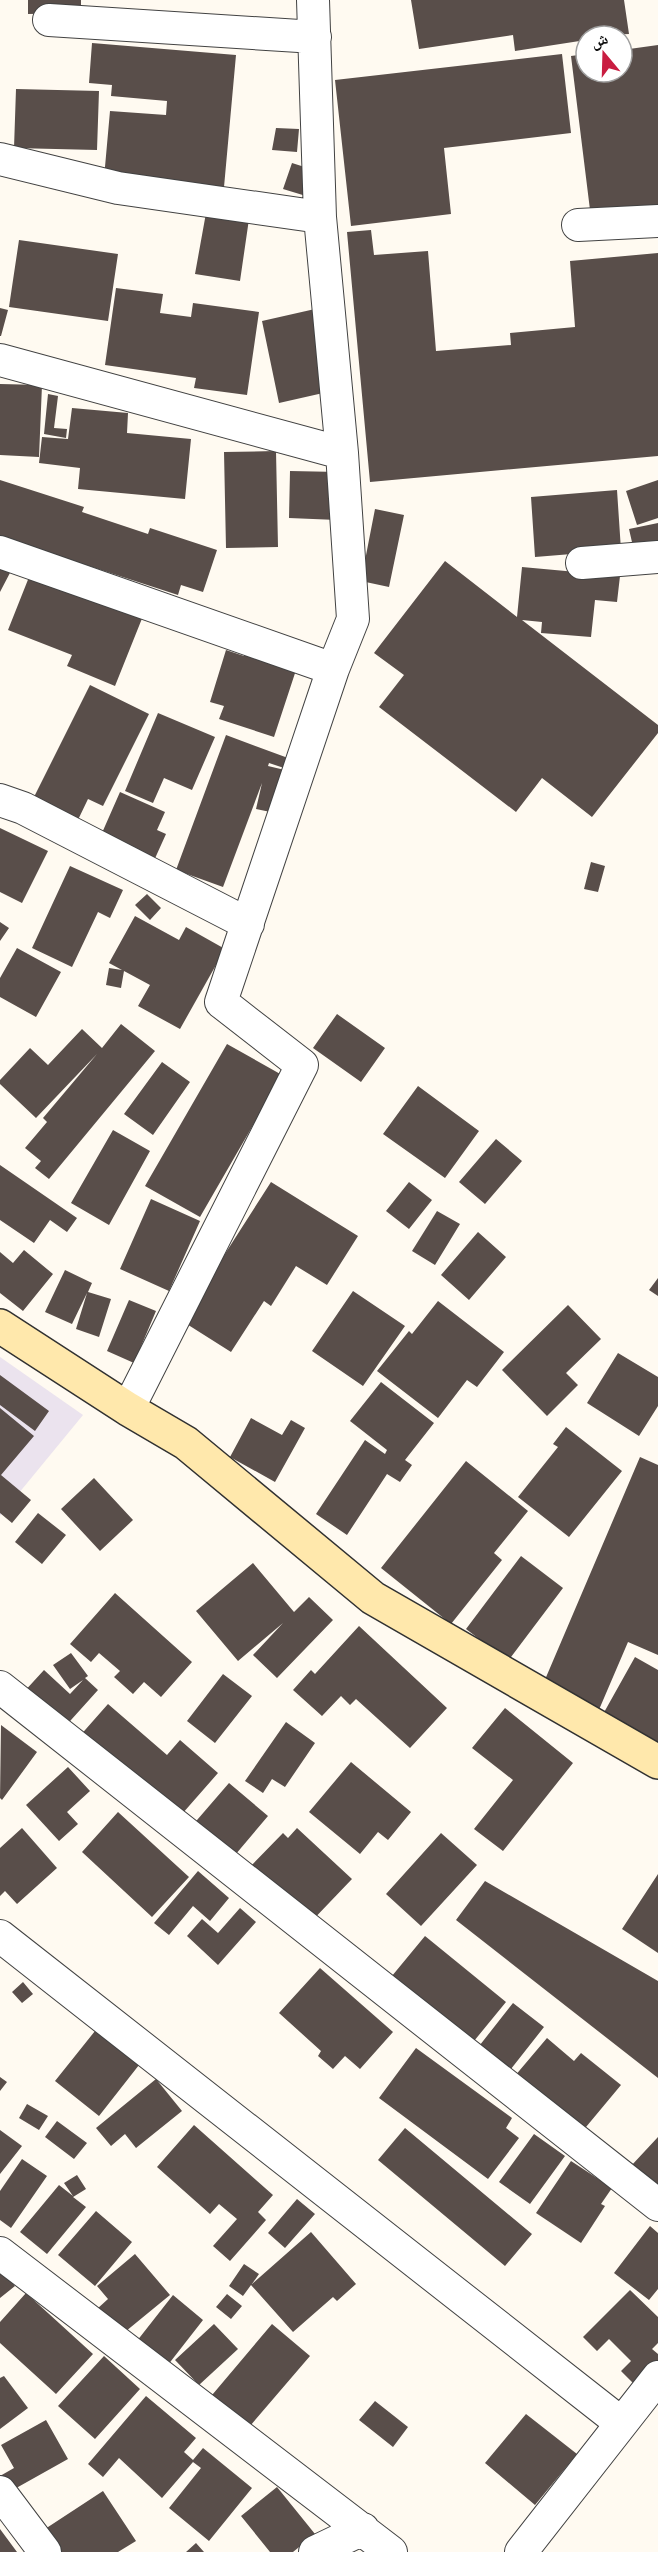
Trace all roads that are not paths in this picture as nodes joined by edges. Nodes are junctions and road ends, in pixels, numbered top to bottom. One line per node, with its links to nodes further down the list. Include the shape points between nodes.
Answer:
1 (313, 0): 3 (street)
2 (49, 20): 3 (street)
3 (315, 37): 5 (street)
4 (0, 159): 5 (street, via 118,188)
5 (320, 217): 9 (street)
6 (658, 221): 7 (street)
7 (578, 225)
8 (0, 360): 9 (street)
9 (342, 453): 13 (street, via 352,619)
10 (0, 552): 13 (street)
11 (658, 557): 12 (street)
12 (582, 563)
13 (333, 669): 15 (street)
14 (0, 800): 15 (street, via 23,808)
15 (248, 924): 17 (street, via 221,1002 302,1065)
16 (0, 1326): 17 (main road)
17 (128, 1409): 19 (main road, via 186,1443 373,1598)
18 (0, 1687): 21 (street)
19 (658, 1762)
20 (0, 1936): 24 (street)
21 (658, 2205)
22 (0, 2253): 26 (street)
23 (658, 2377): 24 (street)
24 (621, 2423): 30 (street)
25 (0, 2492): 27 (street)
26 (363, 2529): 28 (street); 29 (street)
27 (45, 2552)
28 (315, 2552)
29 (391, 2552)
30 (520, 2552)

